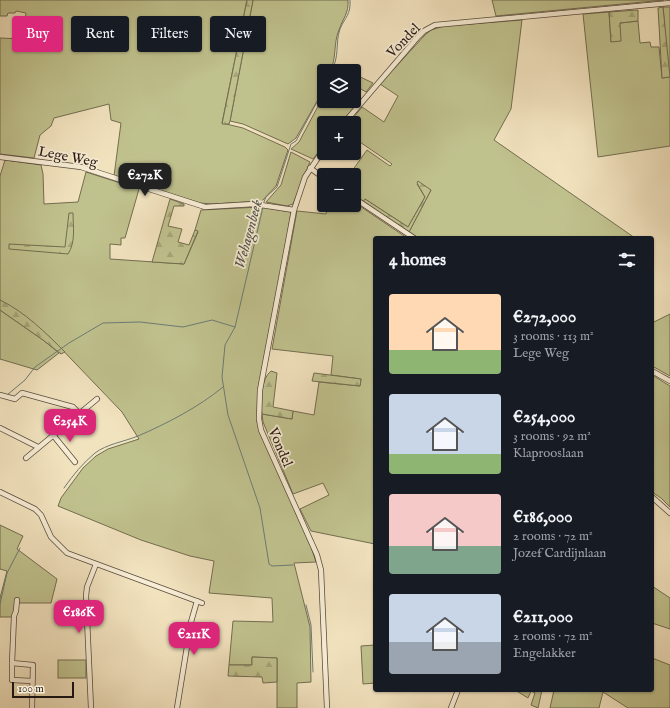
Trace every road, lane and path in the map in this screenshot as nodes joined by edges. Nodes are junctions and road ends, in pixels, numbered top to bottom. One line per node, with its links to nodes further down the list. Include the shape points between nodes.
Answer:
1 (670, 3): 2 (street, Vondel, via 435,25 417,38)
2 (350, 116)
3 (0, 156): 8 (street, Lege Weg, via 81,168 205,207 254,204)
4 (317, 158): 5 (street, Vondel)
5 (310, 168): 6 (street); 8 (street, Vondel)
6 (317, 173)
7 (361, 203): 9 (street)
8 (294, 210): 33 (street, Vondel, via 260,390 259,419 261,430 318,555 321,570)
9 (411, 236)
10 (654, 372): 11 (street)
11 (670, 381)
12 (0, 395): 14 (street, via 15,399 22,393 73,407)
13 (96, 398): 14 (street)
14 (79, 413): 16 (street)
15 (0, 428): 17 (street)
16 (53, 435): 17 (street); 19 (street)
17 (38, 447): 18 (street)
18 (26, 458)
19 (75, 462)
20 (0, 492): 23 (street, via 35,509 41,515 51,537 68,553)
21 (654, 499): 22 (street)
22 (670, 513)
23 (96, 564): 25 (street); 31 (street, via 86,596)
24 (17, 600): 27 (street)
25 (197, 601): 26 (street); 32 (street, via 191,622)
26 (202, 603)
27 (12, 663): 28 (street, via 12,680); 28 (street, via 33,665)
28 (32, 681): 30 (street)
29 (457, 692): 34 (street)
30 (32, 708)
31 (91, 708)
32 (177, 708)
33 (327, 708)
34 (451, 708)

